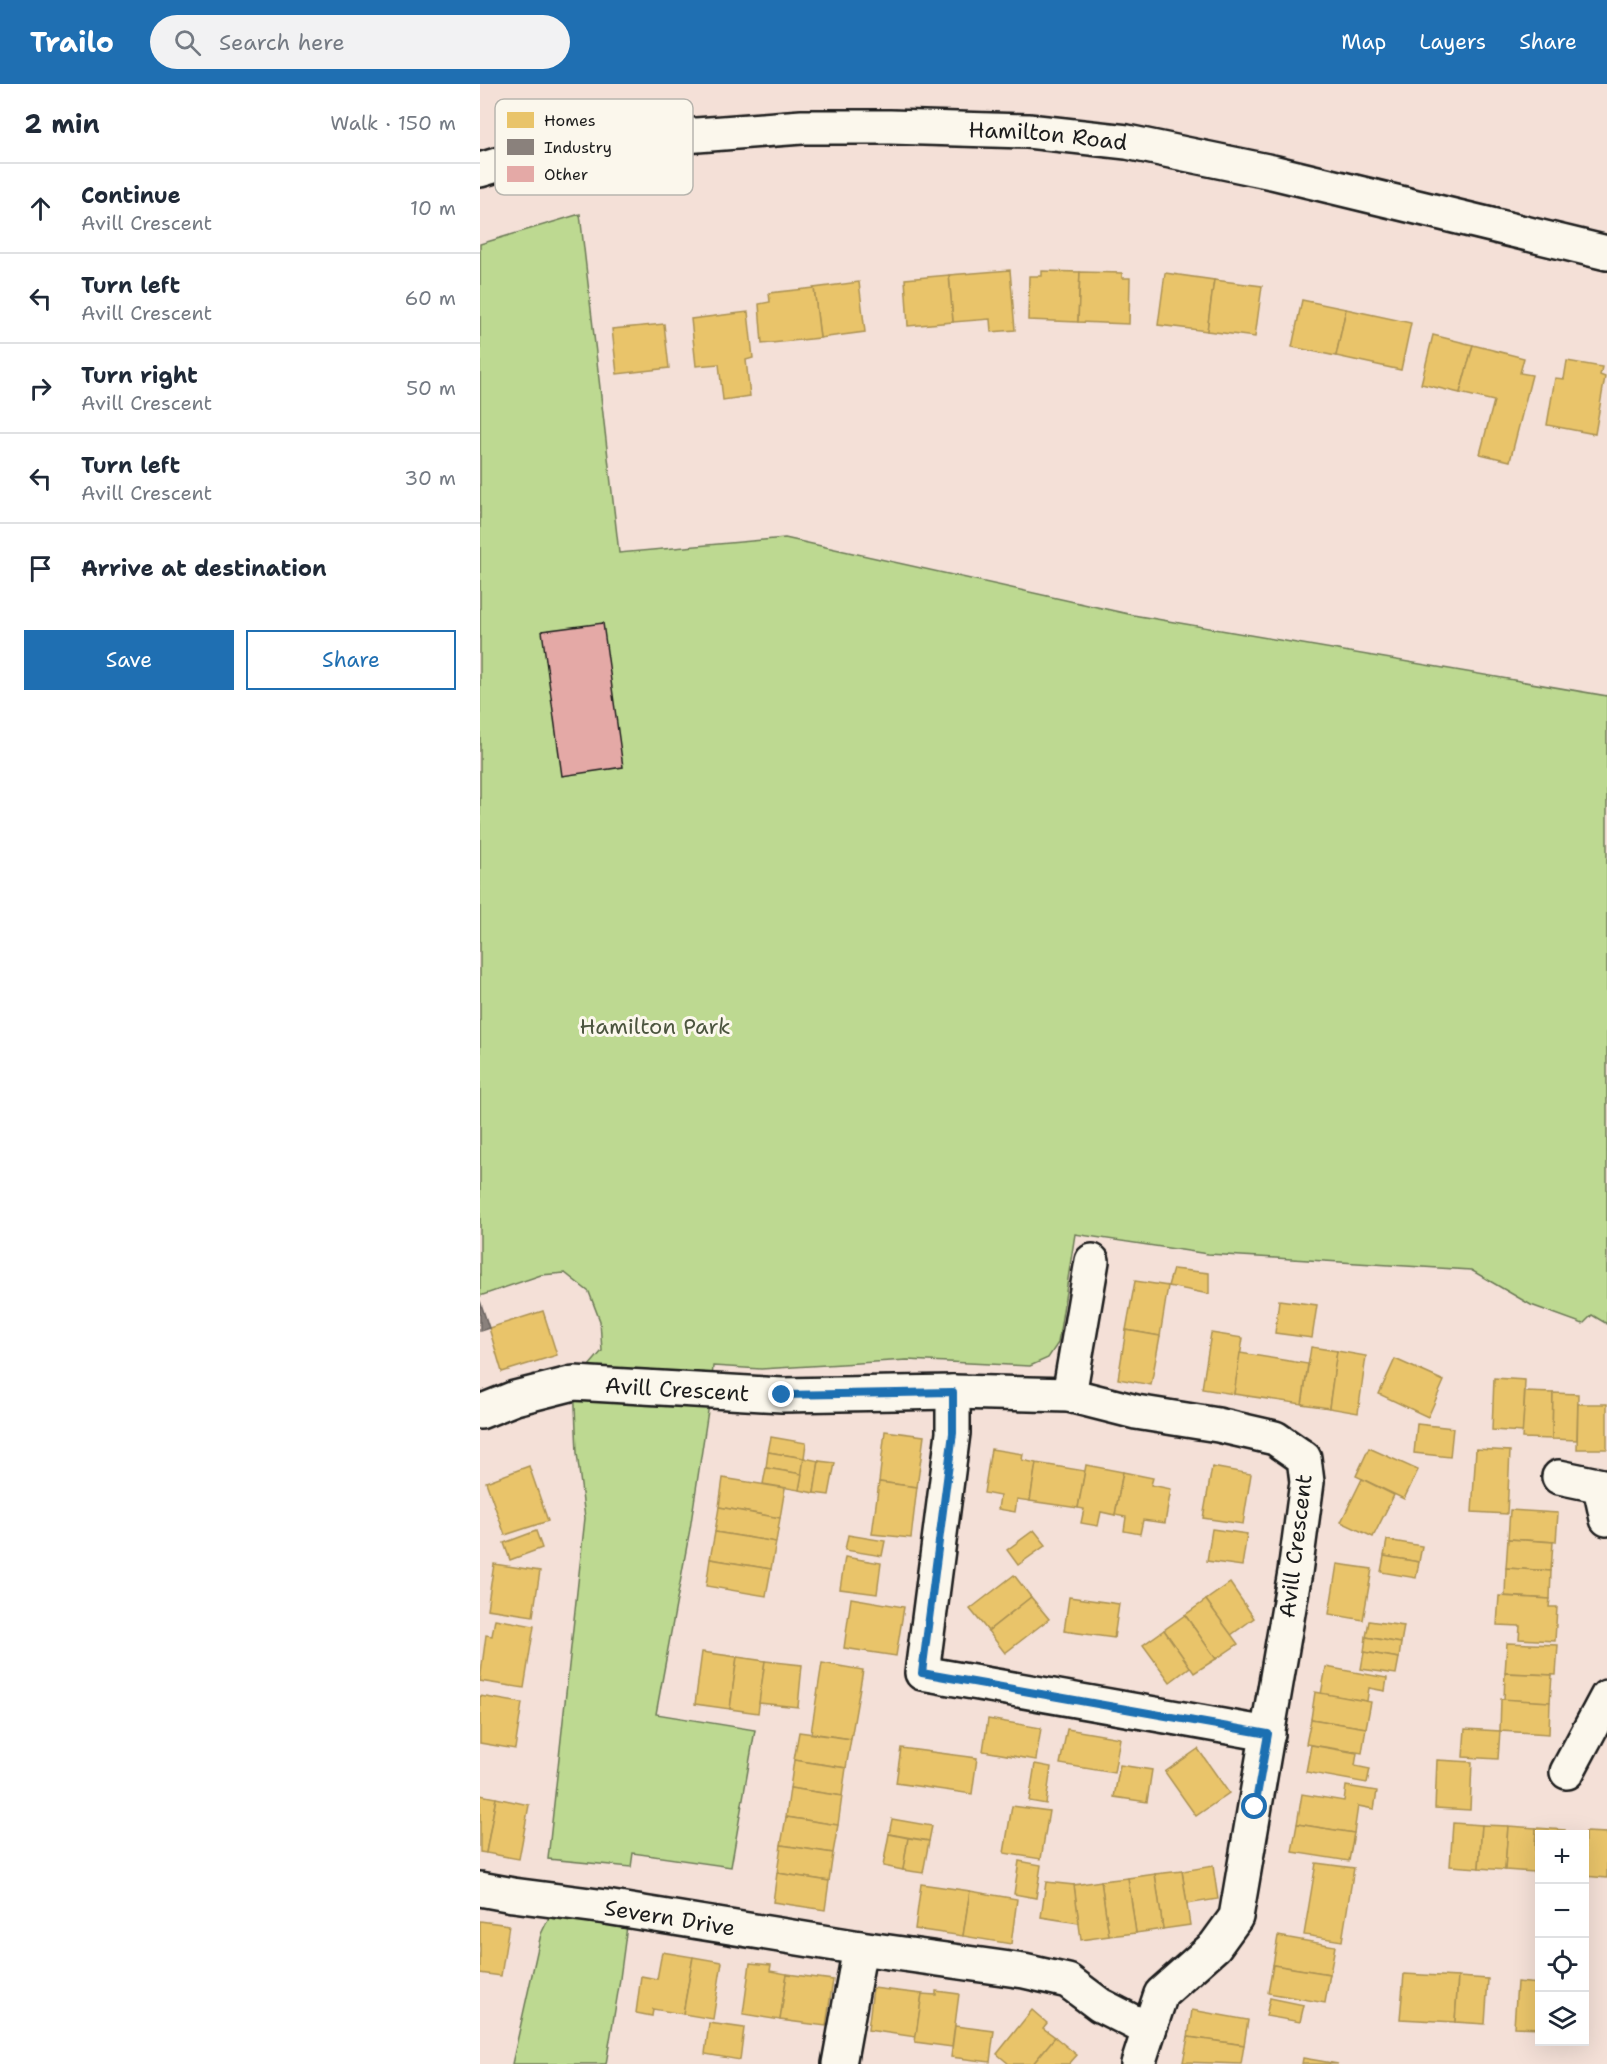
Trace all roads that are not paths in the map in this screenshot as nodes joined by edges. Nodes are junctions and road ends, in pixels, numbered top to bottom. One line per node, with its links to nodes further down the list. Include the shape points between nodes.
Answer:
1 (693, 135): 4 (street, Hamilton Road, via 802,127 890,127 1028,131 1127,142 1261,169)
2 (495, 166): 3 (street, Hamilton Road)
3 (480, 170)
4 (1607, 253)
5 (1092, 1261): 7 (street)
6 (953, 1392): 7 (street, Avill Crescent); 8 (street, Avill Crescent, via 782,1395 574,1383 515,1398); 13 (street, via 953,1433 922,1673)
7 (1070, 1395): 13 (street, Avill Crescent, via 1136,1412 1275,1438 1304,1458 1307,1482)
8 (480, 1412)
9 (1559, 1477): 10 (street)
10 (1604, 1487): 11 (street)
11 (1607, 1519)
12 (1607, 1697): 14 (street)
13 (1268, 1734): 17 (street, Avill Crescent, via 1236,1917 1215,1946 1161,1994)
14 (1568, 1772)
15 (480, 1889): 16 (street, Severn Drive)
16 (860, 1948): 17 (street, Severn Drive, via 1068,1981 1100,2005); 18 (street)
17 (1149, 2030): 19 (street)
18 (839, 2064)
19 (1138, 2064)

